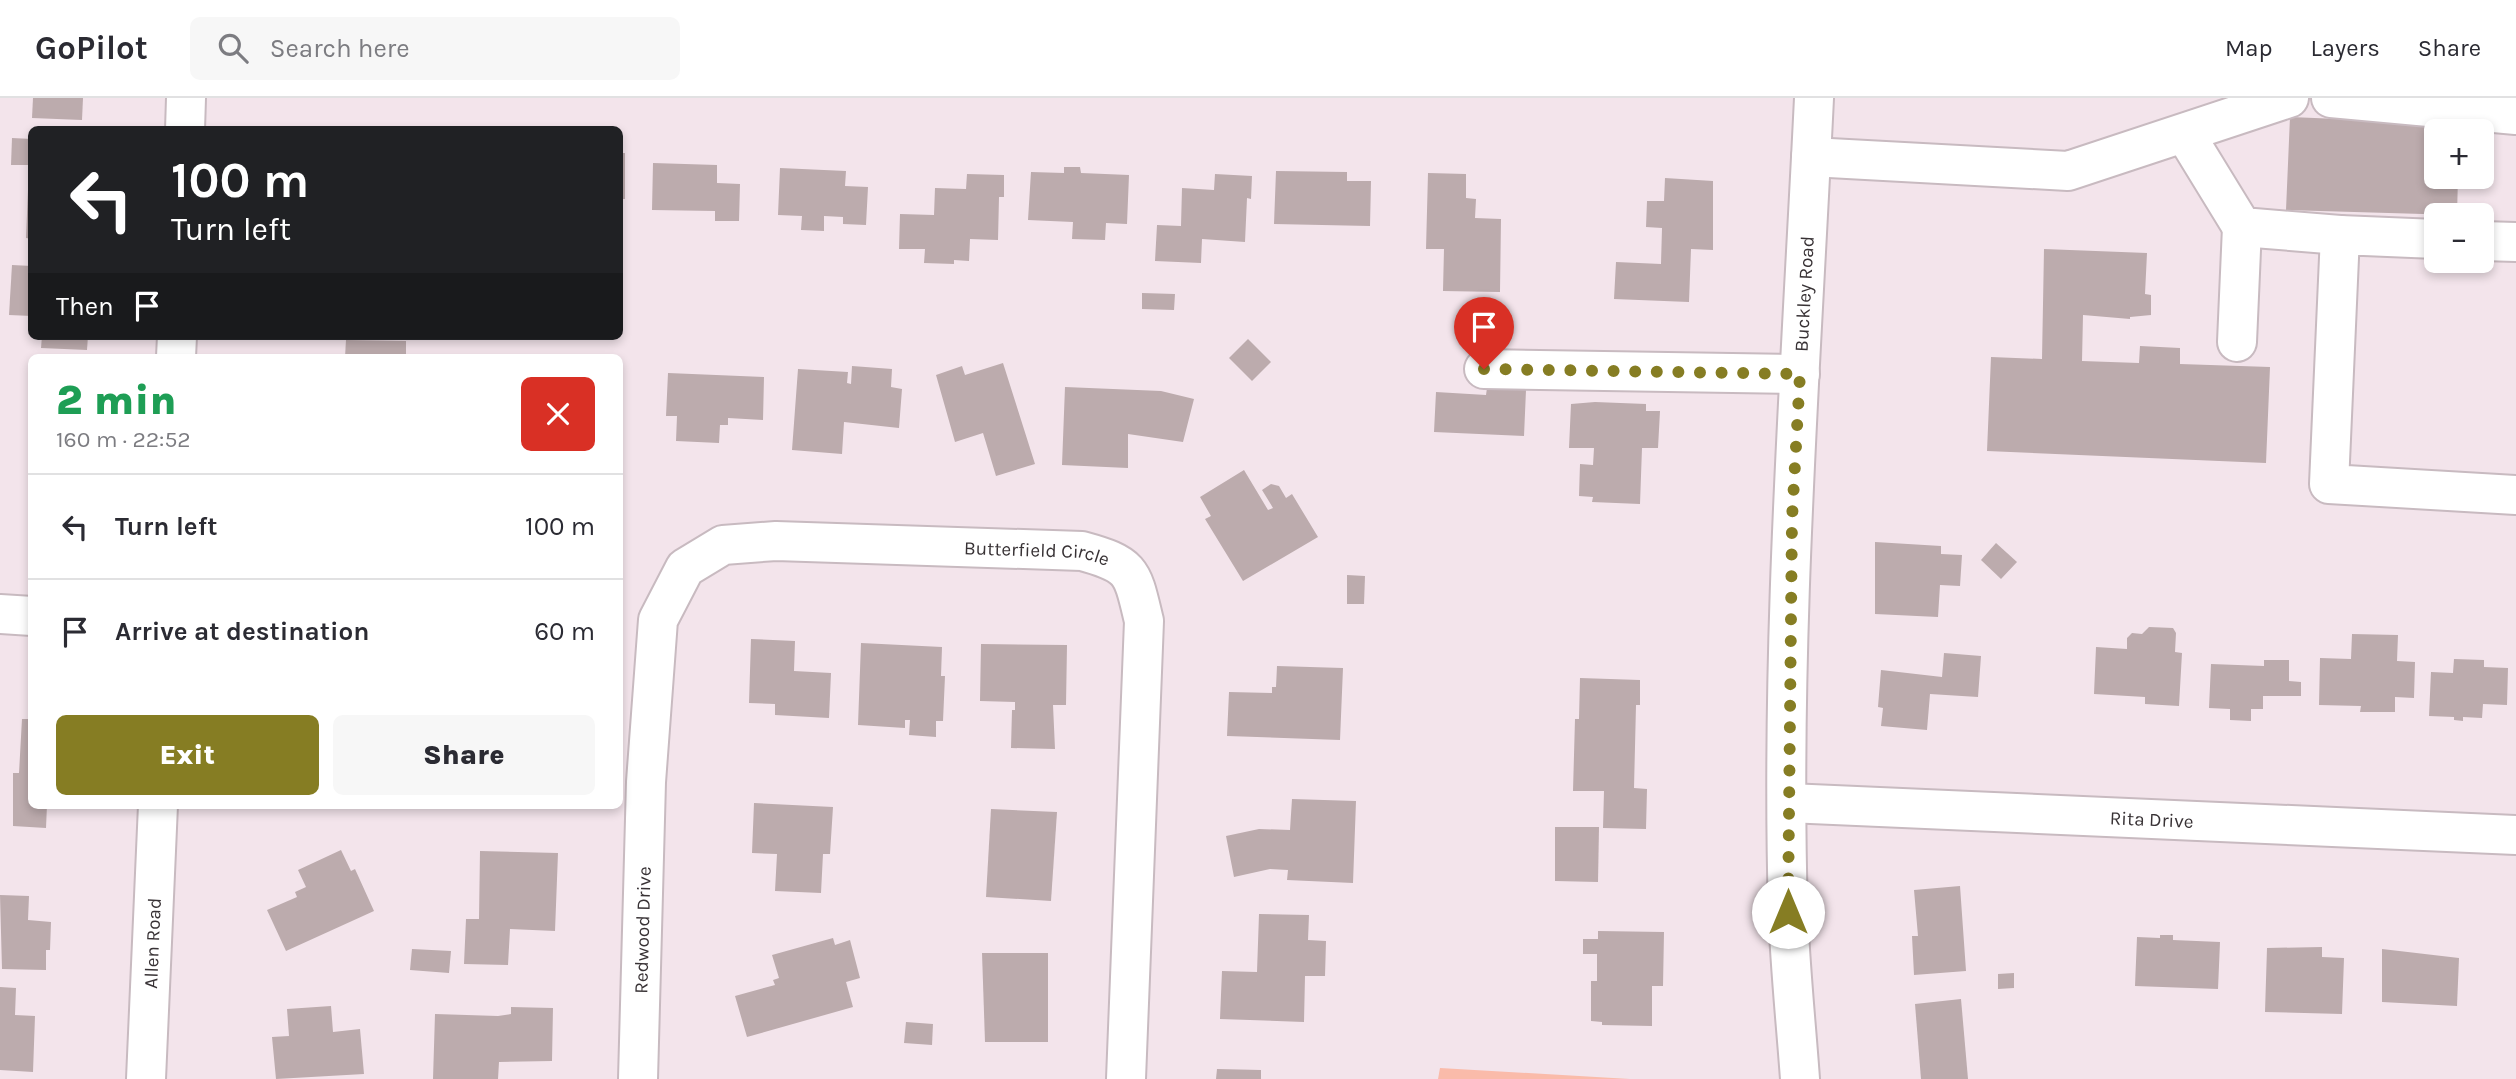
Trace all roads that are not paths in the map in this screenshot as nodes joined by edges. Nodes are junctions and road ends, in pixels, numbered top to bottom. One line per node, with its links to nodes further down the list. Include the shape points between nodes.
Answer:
1 (186, 98): 6 (street)
2 (1814, 98): 8 (street, Buckley Road)
3 (2289, 98): 7 (street)
4 (2331, 98): 5 (street)
5 (2516, 115)
6 (185, 126)
7 (2186, 134): 8 (street, via 2068,172); 9 (street)
8 (1811, 157): 16 (street, Buckley Road)
9 (2242, 227): 10 (street); 14 (street)
10 (2340, 235): 11 (street); 17 (street, via 2329,484)
11 (2424, 238)
12 (2494, 241): 13 (street)
13 (2516, 242)
14 (2237, 342)
15 (1484, 369): 16 (street)
16 (1800, 374): 21 (street, Buckley Road, via 1792,519)
17 (2516, 495)
18 (0, 614): 19 (street)
19 (28, 616)
20 (633, 781): 25 (street, Redwood Drive); 26 (street, Butterfield Circle, via 658,620 685,568 723,545 776,541 1082,551 1116,561 1134,579 1144,621)
21 (1788, 803): 23 (street, Rita Drive); 27 (street, Buckley Road, via 1788,912)
22 (158, 809): 24 (street, Allen Road)
23 (2516, 835)
24 (146, 1079)
25 (638, 1079)
26 (1126, 1079)
27 (1800, 1079)

